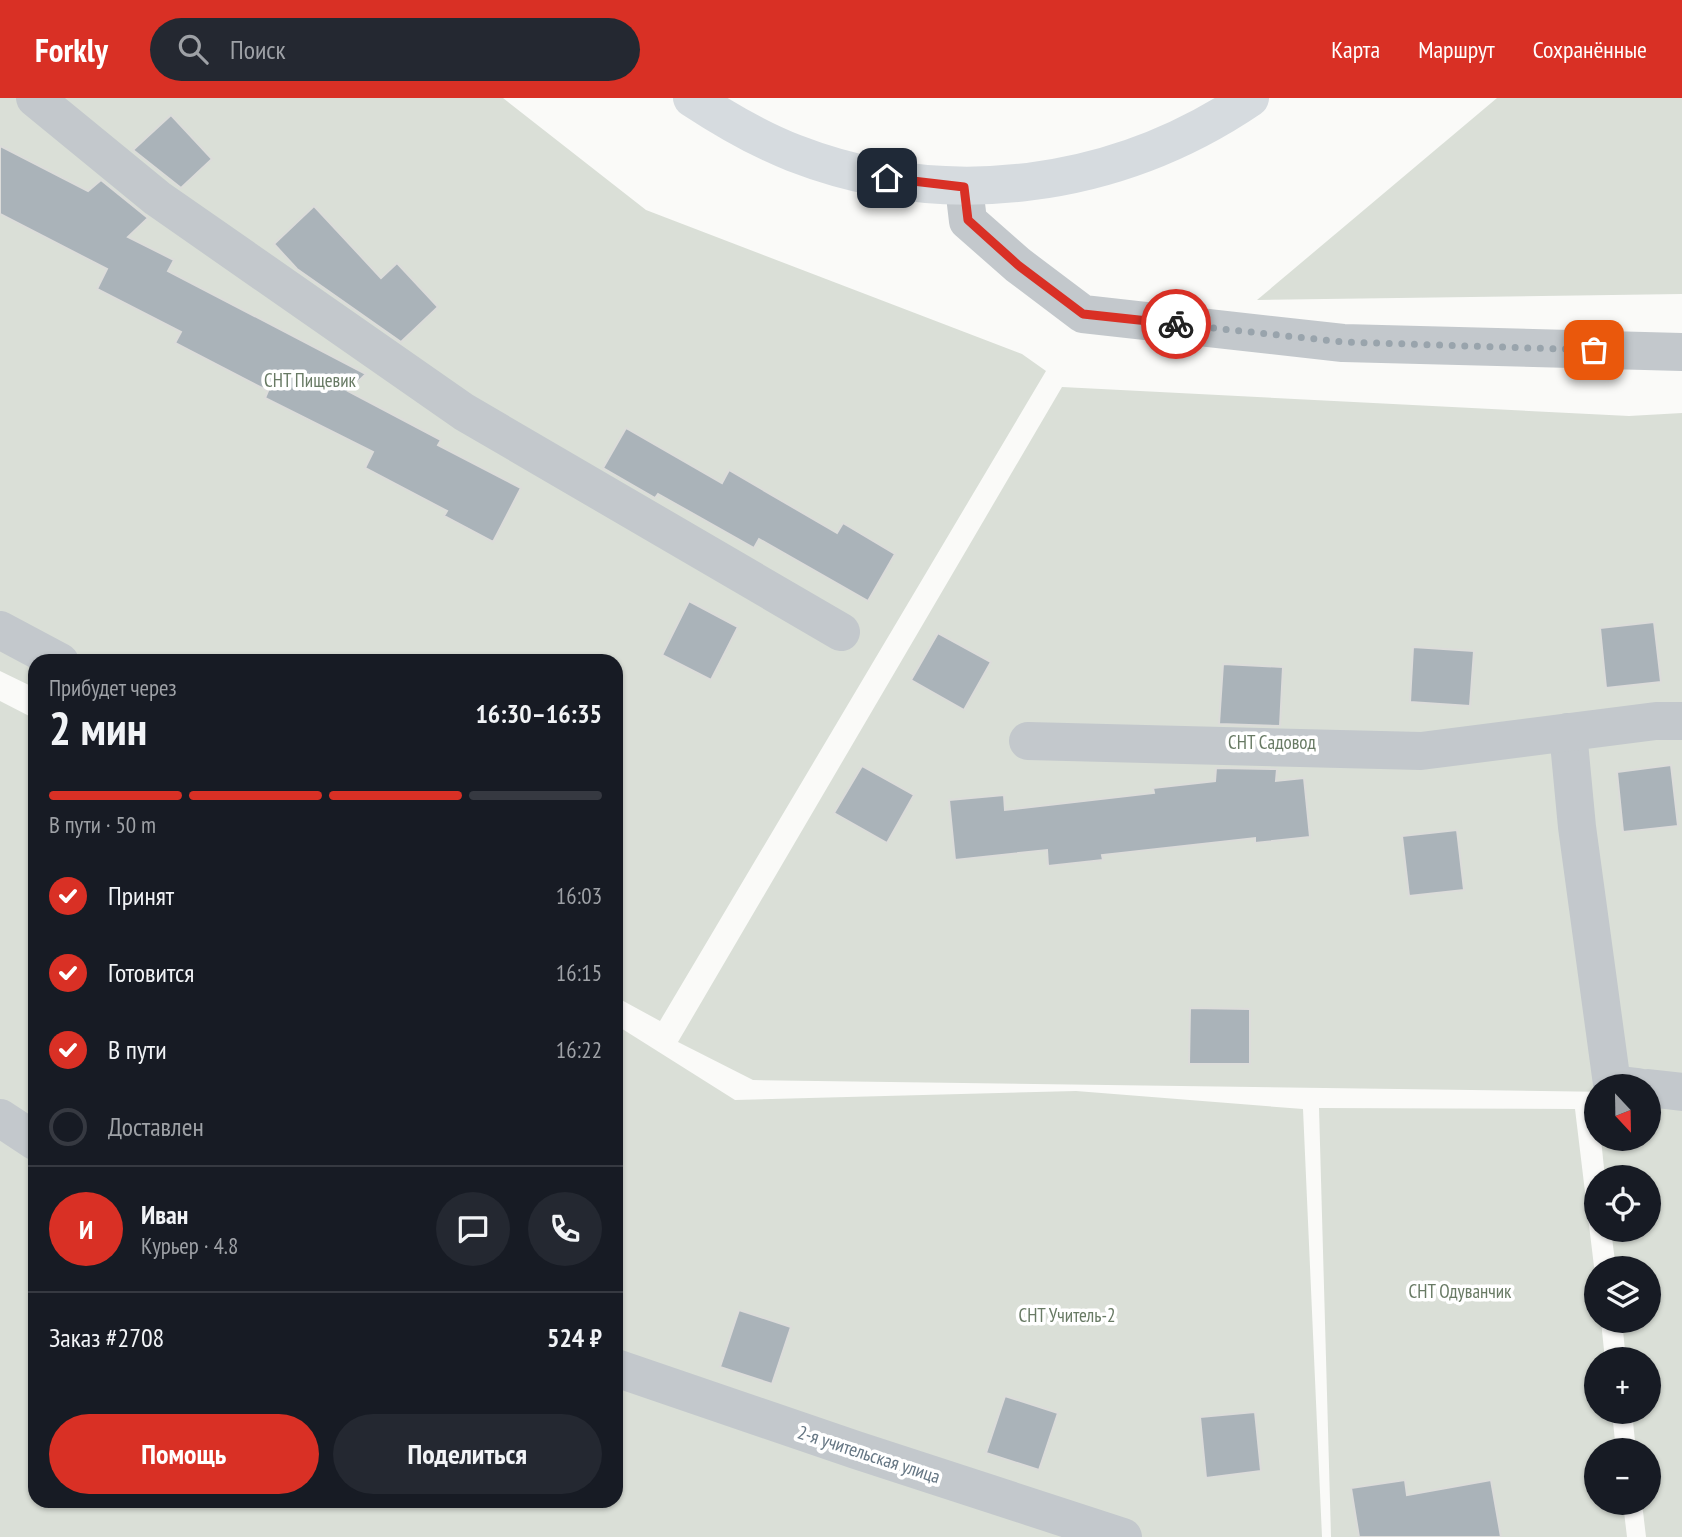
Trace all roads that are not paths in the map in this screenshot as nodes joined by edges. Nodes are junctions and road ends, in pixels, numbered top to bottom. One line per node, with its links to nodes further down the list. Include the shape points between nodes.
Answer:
1 (35, 98): 7 (street, via 157,198 464,412)
2 (692, 98): 4 (main road, via 741,129 838,168 906,182)
3 (1250, 98): 4 (main road, via 1187,136 1101,169 1044,181)
4 (964, 187): 5 (street, via 968,220 1083,314 1343,342)
5 (1682, 352)
6 (0, 630): 8 (street)
7 (841, 632)
8 (45, 654)
9 (1682, 720): 10 (street)
10 (1568, 732): 11 (street, via 1421,751); 12 (street)
11 (1028, 741)
12 (1611, 1074)
13 (1661, 1090): 14 (street)
14 (1682, 1092)
15 (0, 1118): 16 (street)
16 (28, 1136)
17 (623, 1370): 18 (street, 2-я учительская улица)
18 (1123, 1537)

